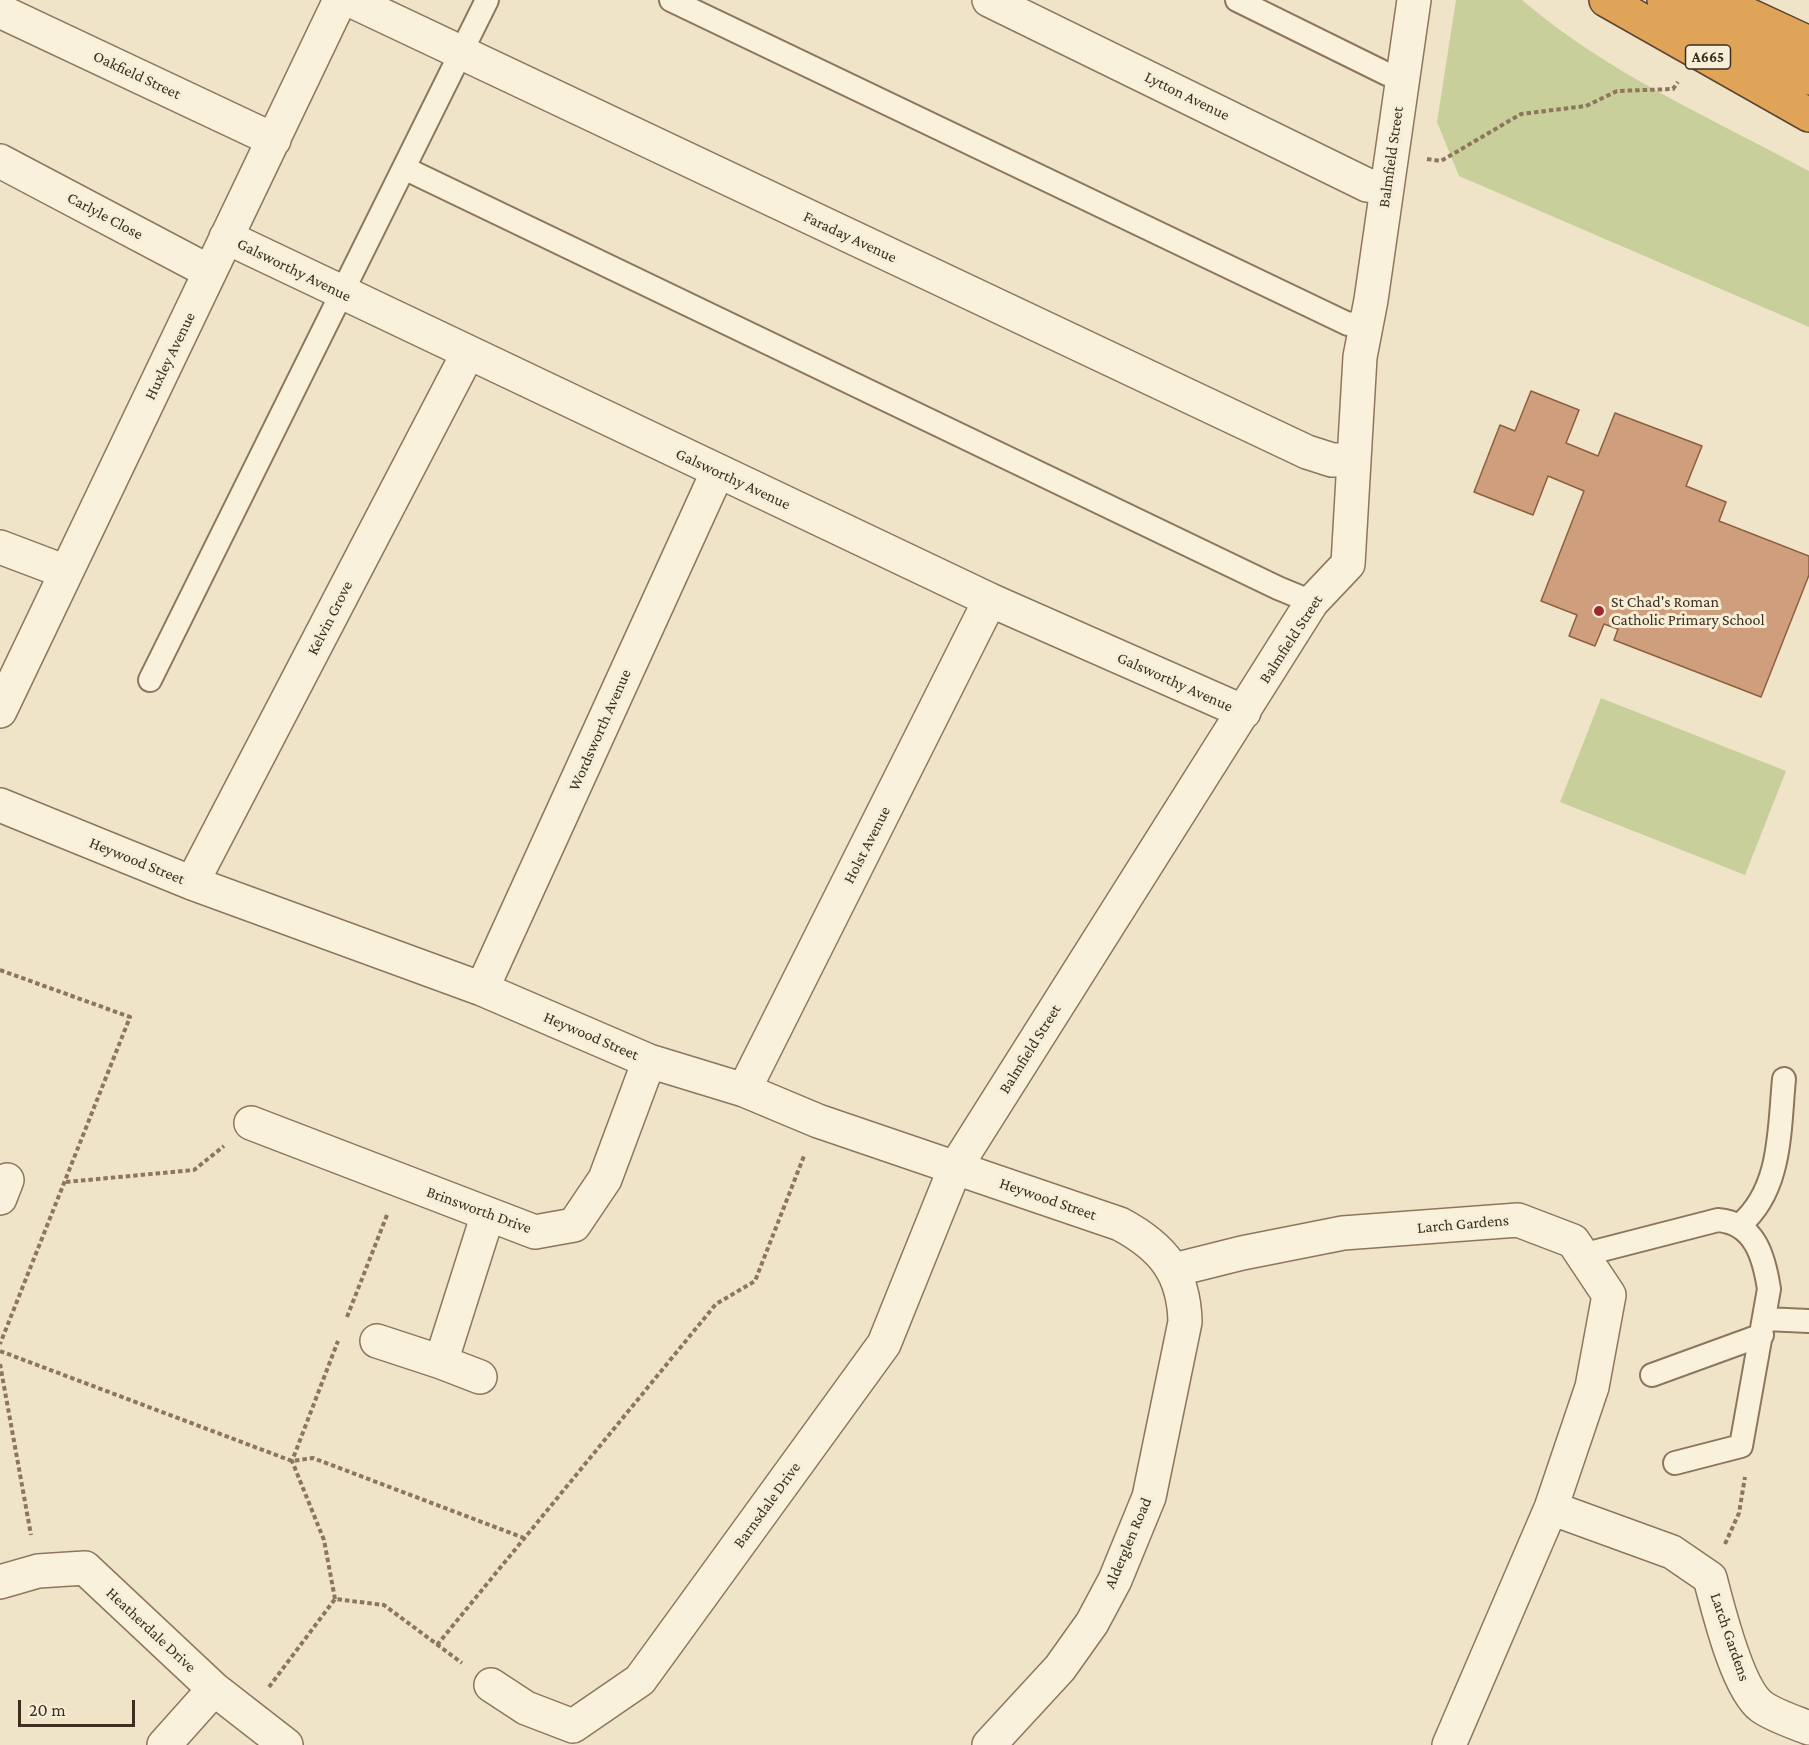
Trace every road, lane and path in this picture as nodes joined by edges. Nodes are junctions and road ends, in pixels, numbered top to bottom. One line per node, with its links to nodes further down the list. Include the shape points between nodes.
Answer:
1 (340, 0): 18 (street, Huxley Avenue)
2 (350, 0): 13 (street, Faraday Avenue)
3 (487, 0): 13 (lane)
4 (671, 0): 26 (lane, via 1348,324)
5 (989, 0): 22 (street, Lytton Avenue, via 1367,184)
6 (1236, 0): 14 (lane, via 1387,74)
7 (1414, 0): 14 (street, Balmfield Street)
8 (1606, 0): 17 (highway, A665)
9 (1664, 0): 15 (highway)
10 (1716, 0): 12 (highway)
11 (0, 11): 18 (street, Oakfield Street)
12 (1809, 43)
13 (460, 54): 21 (lane); 28 (street, Faraday Avenue, via 1307,452 1332,460)
14 (1402, 76): 19 (street, Balmfield Street)
15 (1809, 78)
16 (1673, 89): 19 (path, via 1617,92 1586,106 1521,114 1441,161)
17 (1809, 115)
18 (274, 140): 23 (street, Huxley Avenue)
19 (1391, 153): 22 (street, Balmfield Street)
20 (0, 161): 24 (street, Carlyle Close)
21 (404, 168): 25 (lane); 33 (lane)
22 (1386, 188): 26 (street, Balmfield Street)
23 (226, 237): 24 (street, Huxley Avenue); 25 (street, Galsworthy Avenue)
24 (210, 272): 31 (street, Huxley Avenue)
25 (342, 292): 27 (street, Galsworthy Avenue); 34 (lane)
26 (1365, 322): 28 (street, Balmfield Street)
27 (468, 353): 29 (street, Galsworthy Avenue); 38 (street, Kelvin Grove)
28 (1354, 460): 33 (street, Balmfield Street, via 1348,564)
29 (718, 471): 32 (street, Galsworthy Avenue); 40 (street, Wordsworth Avenue)
30 (0, 547): 31 (street)
31 (66, 572): 35 (street, Huxley Avenue)
32 (990, 600): 36 (street, Galsworthy Avenue); 43 (street, Holst Avenue)
33 (1312, 602): 36 (street, Balmfield Street)
34 (150, 680)
35 (0, 711)
36 (1244, 712): 46 (street, Balmfield Street)
37 (0, 805): 38 (street, Heywood Street)
38 (192, 883): 40 (street, Heywood Street)
39 (0, 970): 47 (path, via 130,1017)
40 (482, 989): 41 (street, Heywood Street)
41 (649, 1061): 43 (street, Heywood Street); 48 (street, Brinsworth Drive, via 605,1179 574,1225 535,1232)
42 (1784, 1079): 49 (lane, via 1772,1177 1759,1208)
43 (744, 1090): 44 (street, Heywood Street)
44 (818, 1121): 46 (street, Heywood Street); 65 (path, via 755,1281 716,1304)
45 (251, 1123): 47 (path, via 194,1170); 48 (street, Brinsworth Drive)
46 (955, 1168): 51 (street, Heywood Street, via 1120,1224 1155,1247); 71 (street, Barnsdale Drive, via 884,1344 640,1680 573,1726 526,1708)
47 (66, 1182): 55 (path)
48 (488, 1214): 57 (street)
49 (1740, 1225): 50 (lane, via 1718,1220); 53 (lane, via 1750,1234 1766,1267 1769,1289)
50 (1582, 1255): 51 (street, Larch Gardens, via 1573,1241 1518,1220 1343,1233); 64 (street, Larch Gardens, via 1610,1295 1592,1387)
51 (1174, 1270): 77 (street, Alderglen Road, via 1185,1296 1185,1322 1149,1497 1115,1580 1092,1623 1060,1668)
52 (1809, 1321): 53 (lane)
53 (1764, 1327): 59 (lane); 61 (lane)
54 (377, 1341): 57 (street)
55 (0, 1344)
56 (0, 1351): 62 (path)
57 (441, 1362): 60 (street)
58 (0, 1364): 66 (path)
59 (1652, 1375)
60 (480, 1377)
61 (1741, 1446): 63 (lane); 67 (path, via 1748,1462 1739,1513)
62 (292, 1461): 65 (path, via 313,1458); 69 (path, via 324,1540)
63 (1675, 1463)
64 (1551, 1508): 67 (street, Larch Gardens, via 1672,1552); 78 (street, Larch Gardens)
65 (524, 1538): 70 (path)
66 (38, 1571): 68 (street, Heatherdale Drive); 72 (street, Heatherdale Drive, via 85,1568)
67 (1710, 1578): 74 (street, Larch Gardens, via 1751,1696 1762,1707)
68 (0, 1582)
69 (335, 1599): 70 (path, via 384,1605); 73 (path)
70 (437, 1645): 71 (path)
71 (491, 1685)
72 (214, 1689): 73 (street, Heatherdale Drive); 75 (street)
73 (248, 1715): 76 (street, Heatherdale Drive)
74 (1809, 1728)
75 (165, 1745)
76 (286, 1745)
77 (989, 1745)
78 (1449, 1745)

